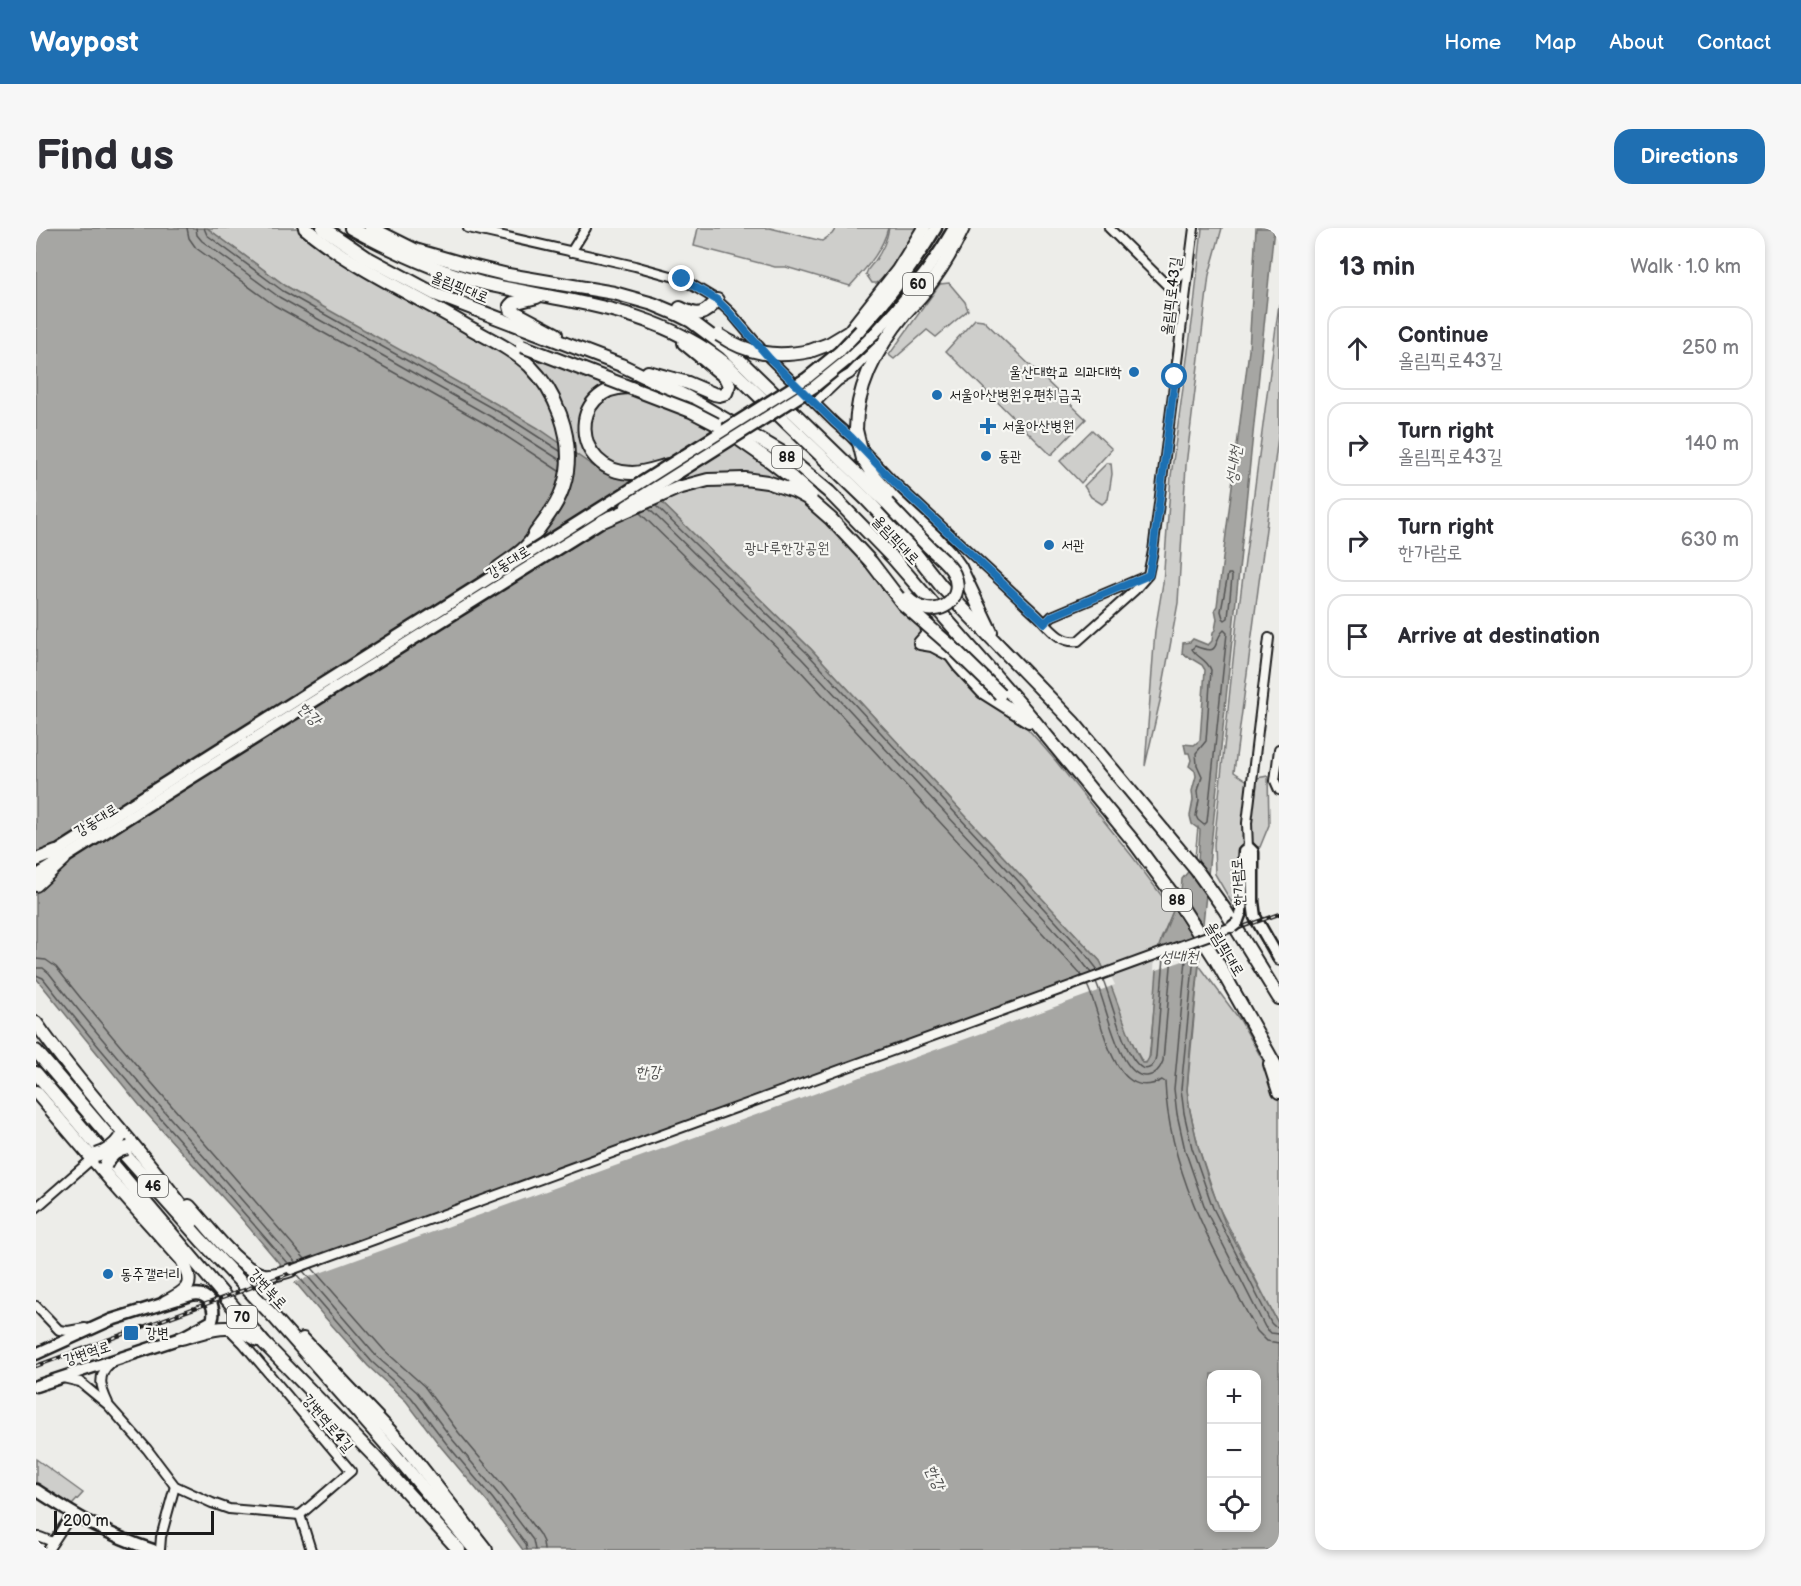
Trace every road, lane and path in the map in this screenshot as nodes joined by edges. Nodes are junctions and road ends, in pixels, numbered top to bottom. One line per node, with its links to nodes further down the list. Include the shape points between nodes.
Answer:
1 (305, 228): 20 (highway, via 338,253)
2 (322, 228): 25 (highway, 올림픽대로 / 88, via 435,294)
3 (351, 228): 17 (highway, 올림픽대로 / 88, via 400,255 441,271)
4 (371, 228): 15 (highway, via 432,255 487,271)
5 (468, 228): 13 (street)
6 (586, 228): 13 (street)
7 (924, 228): 24 (highway, via 898,270 849,332)
8 (936, 228): 33 (main road, 강동대로 / 60, bridge, via 889,299 838,352 807,378)
9 (954, 228): 38 (main road, 강동대로 / 60, bridge, via 920,281 846,361 814,387)
10 (963, 228): 21 (highway, via 942,266)
11 (1109, 228): 16 (street)
12 (1194, 228): 14 (street, 올림픽로43길)
13 (571, 252): 18 (street, via 682,279)
14 (1188, 268): 16 (street); 19 (street, 올림픽로43길)
15 (554, 283): 18 (highway, via 572,282 625,291 695,314 708,311); 22 (highway, via 626,296)
16 (1170, 287): 19 (street)
17 (544, 296): 23 (highway, 올림픽대로 / 88, via 621,311); 25 (highway, via 513,303 511,310)
18 (717, 300): 31 (street)
19 (1184, 302): 39 (street, 올림픽로43길)
20 (442, 311): 34 (highway, bridge, via 716,423); 40 (highway, bridge, via 530,366 559,412 568,463 555,507 530,542)
21 (905, 314): 28 (street); 32 (highway, bridge, via 867,375 856,430)
22 (691, 321): 24 (highway, bridge, via 738,347 768,355 789,355); 35 (highway, via 727,348)
23 (660, 326): 26 (highway, via 720,372 729,385 726,393 714,394); 44 (highway, 올림픽대로 / 88, via 714,354 748,383 867,500)
24 (832, 343): 27 (street, via 831,363)
25 (574, 347): 26 (highway, 올림픽대로 / 88)
26 (621, 365): 30 (highway, 올림픽대로 / 88)
27 (839, 369): 28 (street); 29 (street)
28 (855, 369): 29 (street)
29 (838, 381): 31 (street)
30 (687, 397): 33 (highway, via 639,387 608,390 593,401 585,418 587,444 602,464 633,473); 36 (highway, 올림픽대로 / 88, via 781,452)
31 (815, 404): 42 (street)
32 (863, 459): 35 (highway, via 865,470); 44 (highway, via 894,500 956,560)
33 (670, 465): 40 (main road, 강동대로, bridge)
34 (810, 494): 35 (highway, bridge, via 913,604 926,610 941,608 955,594 954,574); 37 (highway, bridge)
35 (887, 503)
36 (846, 509): 41 (highway, via 905,581); 46 (highway, 올림픽대로 / 88)
37 (831, 519): 38 (highway, bridge, via 807,498 786,488 733,478 678,488); 46 (highway, bridge, via 903,604 1000,694)
38 (603, 521): 51 (main road, 강동대로, bridge)
39 (1149, 575): 42 (street, via 1052,616); 42 (street, via 1078,641 1060,639)
40 (457, 600): 51 (main road, 강동대로, bridge)
41 (927, 623): 45 (highway); 45 (highway, via 928,633 920,643)
42 (1045, 623)
43 (1269, 639): 50 (street, via 1247,823)
44 (996, 642): 58 (highway, 올림픽대로 / 88, via 1074,723 1197,871)
45 (952, 656): 47 (highway, via 983,692)
46 (1026, 711): 47 (highway, 올림픽대로 / 88)
47 (1038, 726): 61 (highway, 올림픽대로 / 88, via 1179,903)
48 (1279, 749): 49 (street, via 1275,781)
49 (1279, 790)
50 (1248, 849): 56 (main road, 한가람로, via 1244,852 1241,912); 57 (main road, 한가람로, via 1253,852 1256,917)
51 (60, 856): 52 (highway); 53 (main road, 강동대로); 54 (main road, 강동대로); 55 (highway)
52 (36, 861)
53 (36, 865)
54 (36, 876)
55 (36, 885)
56 (1234, 925): 76 (street, bridge)
57 (1279, 959)
58 (1279, 998)
59 (36, 1023): 67 (highway)
60 (36, 1037): 67 (highway)
61 (1265, 1048): 63 (highway, 올림픽대로 / 88); 66 (highway)
62 (36, 1052): 73 (highway, 강변북로 / 46)
63 (1279, 1072)
64 (36, 1073): 75 (highway, 70)
65 (36, 1092): 69 (highway)
66 (1279, 1092)
67 (102, 1109): 68 (highway)
68 (127, 1142): 69 (highway, bridge, via 117,1142); 70 (highway); 71 (highway, bridge, via 111,1156)
69 (92, 1156): 71 (highway); 72 (street)
70 (153, 1168): 73 (highway); 76 (highway, via 248,1269 266,1275)
71 (105, 1170): 74 (highway)
72 (36, 1208)
73 (219, 1258): 79 (highway, 강변북로 / 46)
74 (182, 1260): 75 (highway); 77 (highway, via 189,1273 187,1286)
75 (202, 1268): 83 (highway, 70)
76 (291, 1270)
77 (165, 1302): 80 (main road, 강변역로); 82 (main road, 강변역로, via 198,1293 213,1308 212,1321)
78 (36, 1306): 80 (street, via 59,1330)
79 (274, 1317): 99 (highway, 강변북로 / 46); 100 (highway, via 301,1336 407,1449)
80 (96, 1327): 84 (main road, 강변역로)
81 (228, 1328): 82 (highway); 83 (highway); 92 (street, 강변역로4길, via 351,1471)
82 (181, 1338): 85 (main road, 강변역로)
83 (264, 1343): 98 (highway, 70)
84 (36, 1354)
85 (116, 1359): 86 (main road, 강변역로); 88 (street, via 102,1373 101,1389)
86 (60, 1378): 87 (main road, 강변역로); 88 (street, via 80,1382)
87 (36, 1386)
88 (108, 1405): 89 (street)
89 (175, 1486): 92 (street, via 230,1509); 96 (street)
90 (36, 1490): 91 (main road)
91 (72, 1514): 94 (street); 95 (main road, via 123,1540)
92 (300, 1515): 97 (street)
93 (36, 1538): 94 (street)
94 (52, 1547)
95 (153, 1550)
96 (160, 1550)
97 (311, 1550)
98 (459, 1550)
99 (475, 1550)
100 (486, 1550)

